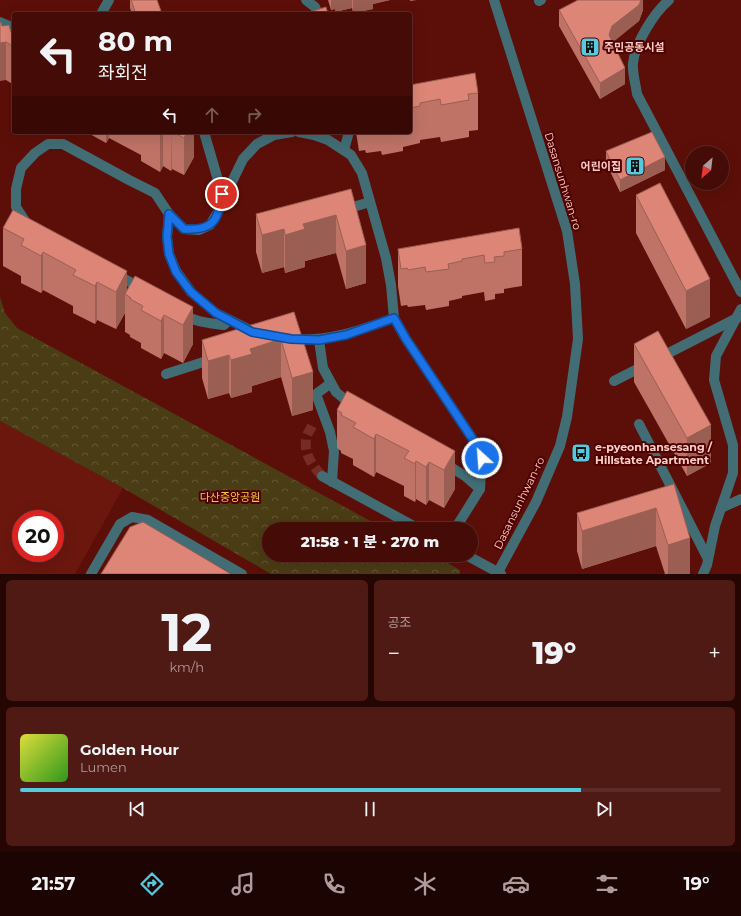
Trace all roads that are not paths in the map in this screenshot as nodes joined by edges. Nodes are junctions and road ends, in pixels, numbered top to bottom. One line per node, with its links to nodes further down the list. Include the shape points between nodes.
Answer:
1 (108, 0): 5 (street)
2 (306, 0): 6 (street)
3 (494, 0): 46 (street, Dasansunhwan-ro, via 567,231 575,284 578,339 568,417 560,446 536,502)
4 (669, 0): 20 (street, via 641,37 633,64 637,94)
5 (102, 12)
6 (317, 12)
7 (0, 22): 8 (street)
8 (12, 27)
9 (205, 134): 14 (street)
10 (280, 134): 14 (street, via 257,144 243,159 229,188)
11 (309, 134): 13 (street, via 328,140)
12 (348, 134): 13 (street)
13 (344, 150): 15 (street, via 351,155 362,173)
14 (222, 194): 17 (street, via 219,210 210,225 198,230 184,229)
15 (370, 202): 16 (street); 24 (street, via 391,266)
16 (332, 213)
17 (169, 214): 18 (street, via 155,193 63,144 48,144 21,168 16,189 16,207); 26 (street, via 169,254 176,272 191,292 216,313)
18 (34, 230)
19 (106, 270): 21 (street)
20 (741, 292)
21 (153, 296)
22 (173, 308): 26 (street, via 186,316 207,323 224,325)
23 (741, 309): 25 (street)
24 (394, 318): 29 (street, via 346,335); 39 (street, via 476,444 482,458)
25 (738, 318): 32 (street); 41 (street, via 716,356 714,380 733,445 733,473)
26 (229, 320): 27 (street, via 252,332)
27 (265, 334)
28 (278, 337): 29 (street)
29 (319, 340): 33 (street, via 323,368)
30 (224, 356): 31 (street)
31 (166, 374)
32 (614, 381)
33 (331, 383): 34 (street, via 336,392); 38 (street, via 316,394 334,451)
34 (361, 411)
35 (639, 424): 44 (street)
36 (434, 456): 39 (street)
37 (322, 476): 38 (street)
38 (332, 482): 42 (street)
39 (480, 488): 43 (street)
40 (741, 499): 41 (street)
41 (721, 508): 44 (street)
42 (406, 522)
43 (459, 522)
44 (708, 559): 49 (street)
45 (478, 562): 46 (street)
46 (499, 573)
47 (91, 574): 48 (street, via 120,524 132,516 148,520)
48 (242, 574)
49 (703, 574)

